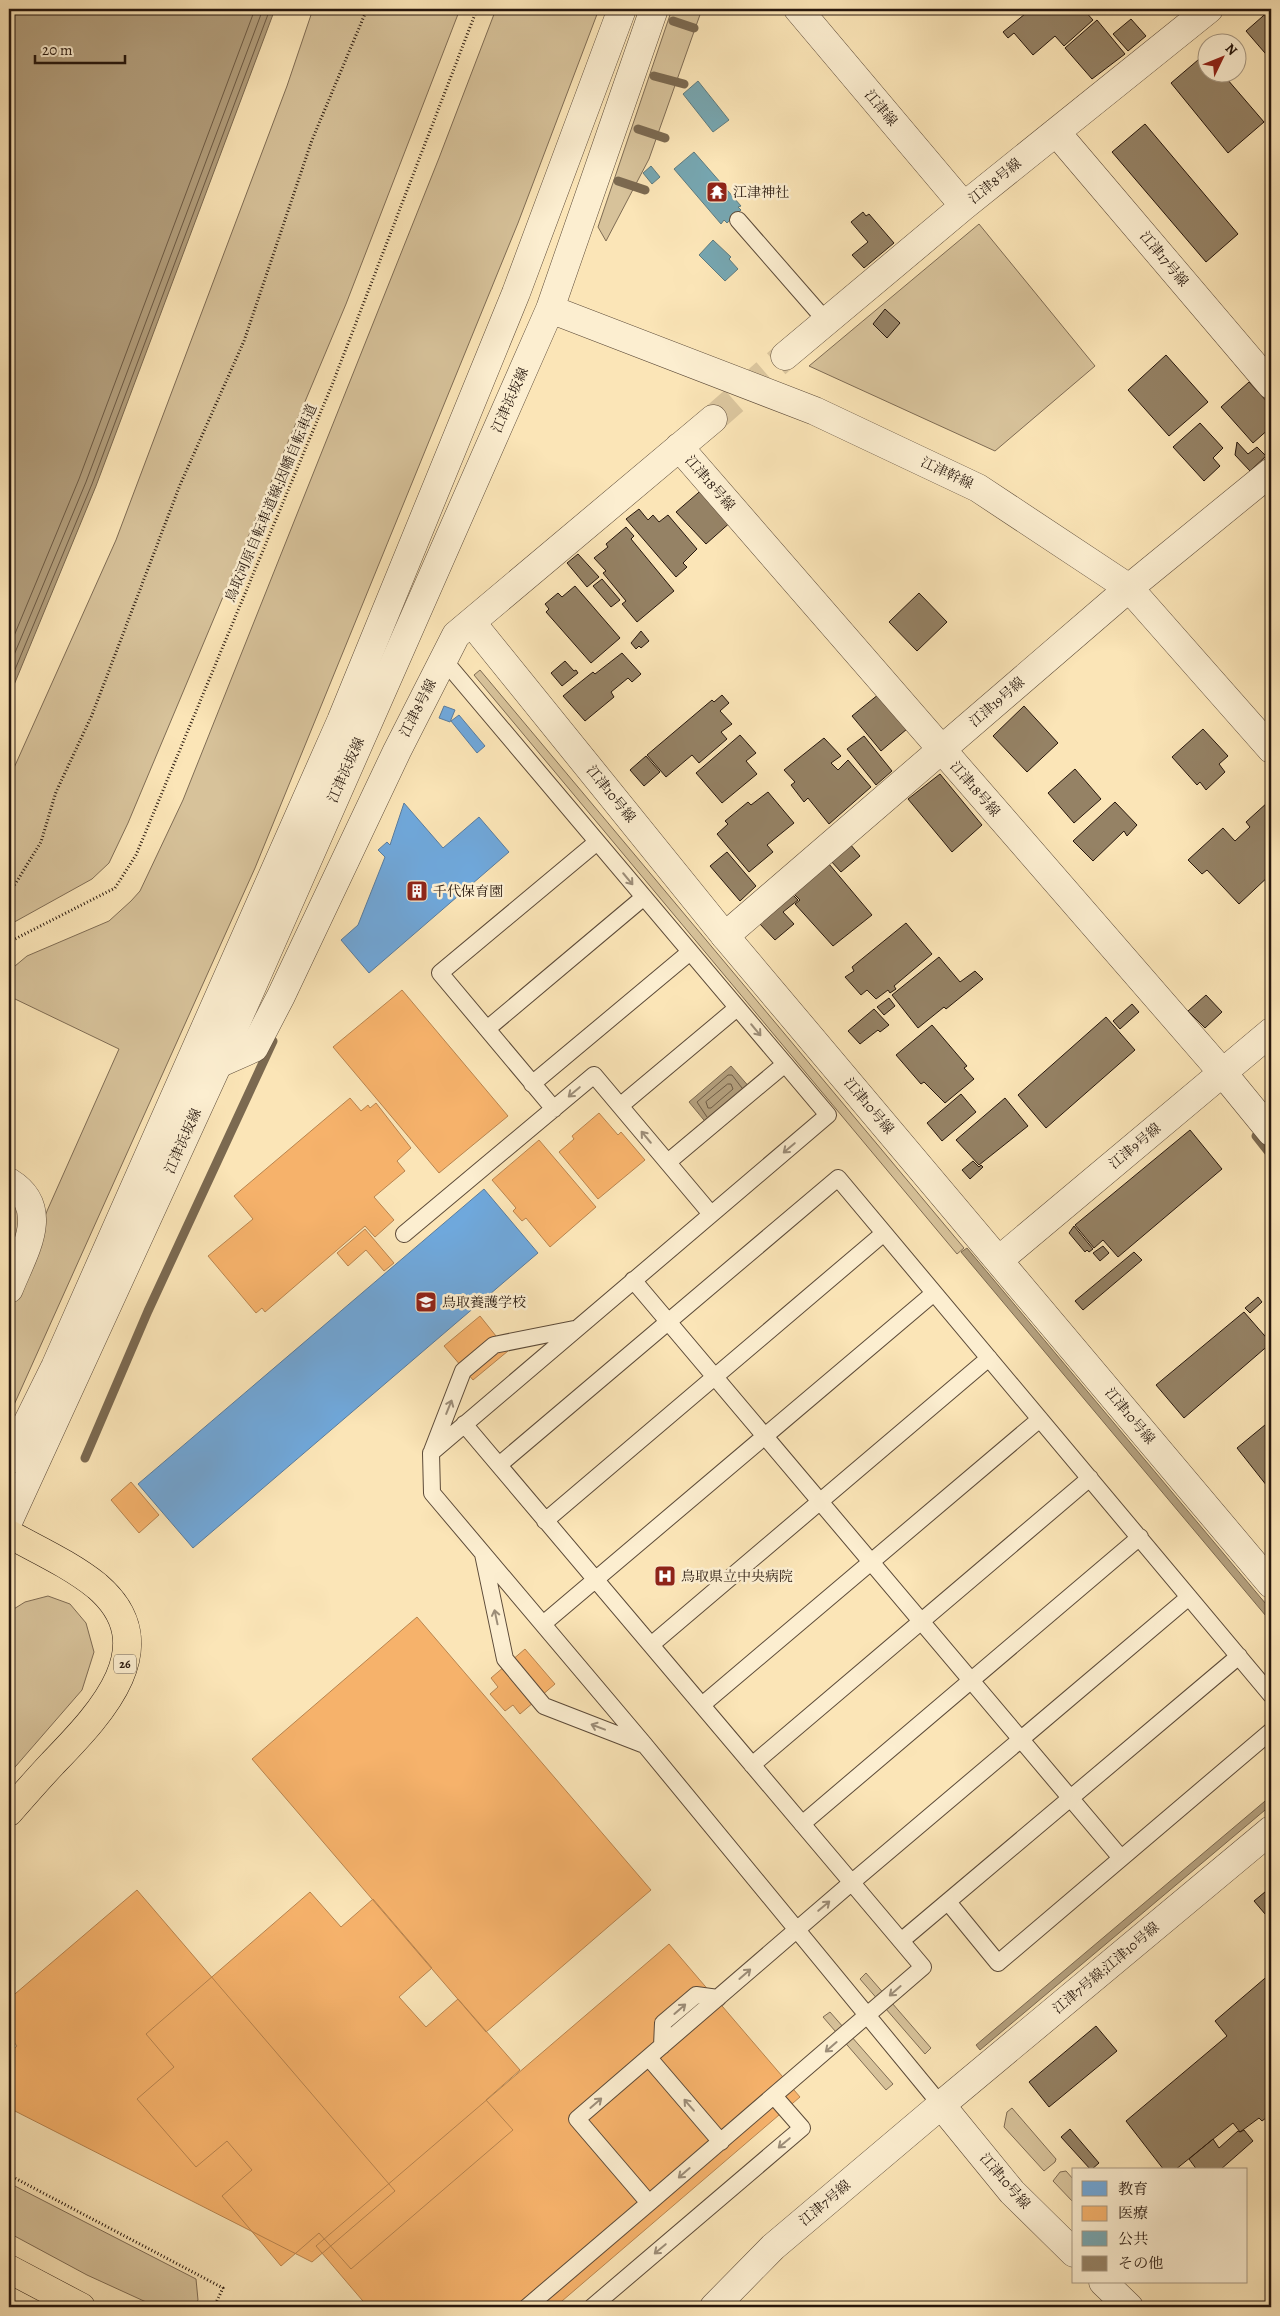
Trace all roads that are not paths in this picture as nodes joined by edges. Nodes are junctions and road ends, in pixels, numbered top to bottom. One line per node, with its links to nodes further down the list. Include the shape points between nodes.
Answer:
1 (622, 9): 51 (street, via 516,293 341,721 59,1358)
2 (654, 9): 8 (street, 江津浜坂線)
3 (798, 9): 6 (street, 江津線)
4 (1209, 9): 5 (street, 江津8号線)
5 (1056, 132): 6 (street, 江津8号線); 11 (street, 江津17号線)
6 (964, 206): 9 (street, 江津8号線)
7 (738, 220): 9 (lane)
8 (550, 309): 15 (street, 江津幹線, via 815,411 978,488); 27 (street, 江津浜坂線)
9 (827, 322): 10 (street, 江津8号線)
10 (785, 356)
11 (1271, 385)
12 (713, 419): 13 (street, 江津8号線)
13 (679, 448): 16 (street, 江津8号線); 19 (street, 江津18号線)
14 (1271, 472): 15 (street, 江津19号線)
15 (1129, 588): 18 (street, 江津幹線); 19 (street, 江津19号線)
16 (472, 623): 17 (street, 江津8号線, via 456,635); 22 (street, 江津10号線)
17 (444, 659): 20 (lane); 27 (street, 江津8号線, via 396,751 254,1048)
18 (1271, 749)
19 (941, 750): 22 (street, 江津19号線); 29 (street, 江津18号線)
20 (597, 842): 21 (lane, one-way to 21); 25 (lane, via 440,973)
21 (644, 897): 23 (lane); 25 (lane)
22 (726, 936): 39 (street, 江津10号線)
23 (690, 952): 24 (lane); 30 (lane)
24 (737, 1008): 28 (lane, one-way to 28); 31 (lane)
25 (487, 1029): 30 (lane)
26 (1271, 1032): 29 (street, 江津9号線)
27 (218, 1064): 55 (street, 江津浜坂線)
28 (784, 1064): 34 (lane); 36 (lane, one-way to 36, via 828,1116)
29 (1222, 1072): 33 (street, 江津18号線); 39 (street, 江津9号線)
30 (532, 1084): 32 (lane)
31 (620, 1106): 32 (lane, one-way to 32, via 594,1075); 34 (lane, one-way to 31)
32 (554, 1109): 38 (lane)
33 (1271, 1132)
34 (668, 1162): 36 (lane)
35 (9, 1182): 41 (street, via 30,1201 33,1227)
36 (711, 1214): 40 (lane)
37 (884, 1233): 42 (lane); 43 (lane, via 838,1178); 46 (lane)
38 (404, 1234)
39 (999, 1260): 62 (street, 江津10号線)
40 (633, 1280): 43 (lane); 44 (lane)
41 (9, 1289)
42 (934, 1292): 45 (lane); 49 (lane)
43 (668, 1322): 46 (lane); 52 (lane)
44 (575, 1329): 48 (lane); 50 (lane, one-way to 44, via 463,1371 494,1345)
45 (989, 1358): 47 (lane); 54 (lane)
46 (715, 1377): 49 (lane); 56 (lane)
47 (1040, 1419): 53 (lane); 60 (lane)
48 (464, 1424): 50 (lane); 52 (lane)
49 (765, 1436): 54 (lane); 61 (lane)
50 (431, 1453): 59 (lane, via 432,1493)
51 (9, 1460)
52 (499, 1465): 56 (lane)
53 (1090, 1478): 58 (lane); 64 (lane)
54 (820, 1501): 60 (lane); 66 (lane)
55 (9, 1520)
56 (546, 1521): 61 (lane)
57 (9, 1534): 76 (main road, 26, via 97,1587 117,1609 123,1621 127,1648 122,1674 110,1697)
58 (1140, 1537): 63 (lane); 68 (lane)
59 (482, 1552): 65 (lane); 73 (lane, one-way to 59, via 544,1706 505,1659)
60 (871, 1562): 64 (lane); 70 (lane)
61 (595, 1579): 65 (lane); 66 (lane)
62 (1271, 1584)
63 (1189, 1597): 67 (lane); 72 (lane)
64 (921, 1621): 68 (lane); 74 (lane)
65 (543, 1624): 73 (lane)
66 (650, 1644): 70 (lane)
67 (1239, 1656): 69 (lane); 75 (lane)
68 (971, 1680): 72 (lane); 77 (lane)
69 (1271, 1695)
70 (702, 1705): 74 (lane)
71 (1271, 1731): 79 (lane)
72 (1021, 1740): 75 (lane); 80 (lane)
73 (644, 1744): 82 (lane)
74 (752, 1765): 77 (lane)
75 (1071, 1798): 79 (lane); 81 (lane)
76 (9, 1812)
77 (802, 1824): 80 (lane)
78 (1271, 1830): 87 (street, 江津7号線;江津10号線)
79 (1121, 1858): 81 (lane, via 998,1963)
80 (851, 1883): 82 (lane, one-way to 80); 83 (lane)
81 (948, 1902): 83 (lane)
82 (796, 1929): 84 (lane); 85 (lane, one-way to 82)
83 (901, 1941): 84 (lane, one-way to 84, via 923,1967)
84 (868, 2016): 86 (lane, one-way to 86); 87 (lane)
85 (649, 2058): 88 (lane, one-way to 85); 89 (lane, one-way to 85, via 577,2119)
86 (774, 2096): 88 (lane); 96 (lane, one-way to 96, via 802,2128)
87 (941, 2105): 90 (street, 江津10号線, via 1012,2192); 97 (street, 江津7号線, via 774,2247)
88 (721, 2142): 89 (lane, one-way to 89)
89 (649, 2203): 95 (lane)
90 (1072, 2251)
91 (18, 2274): 93 (main road); 94 (main road)
92 (1105, 2284): 98 (street)
93 (80, 2307)
94 (93, 2307)
95 (527, 2307)
96 (592, 2307)
97 (714, 2307)
98 (1128, 2307)

